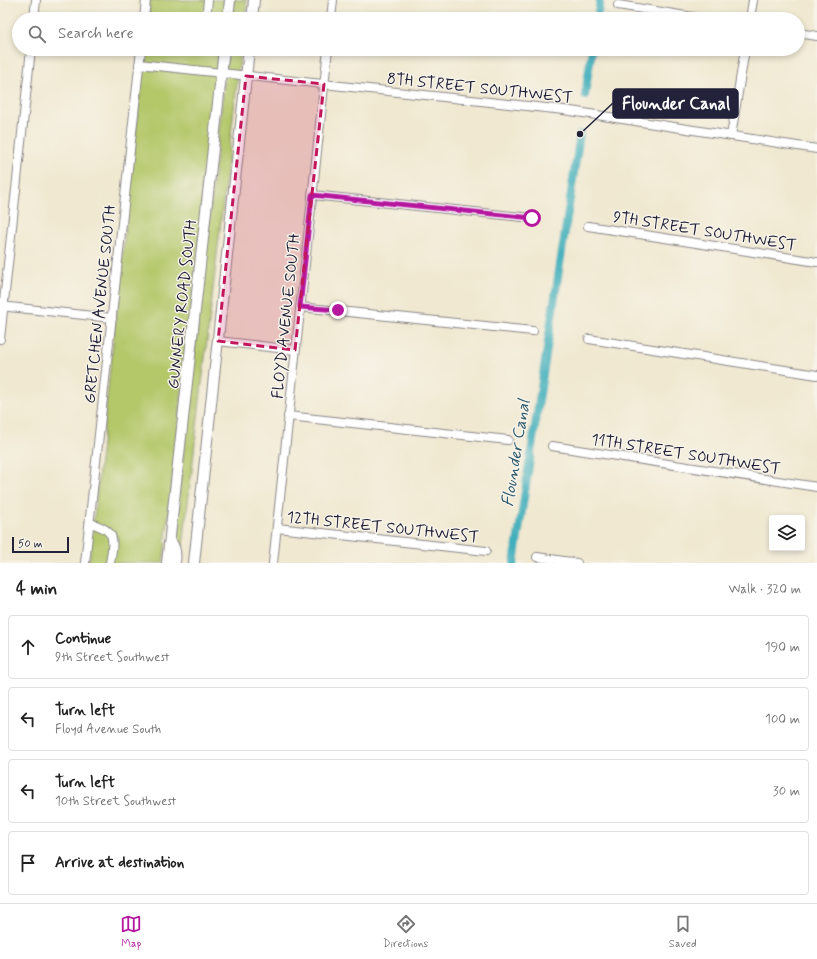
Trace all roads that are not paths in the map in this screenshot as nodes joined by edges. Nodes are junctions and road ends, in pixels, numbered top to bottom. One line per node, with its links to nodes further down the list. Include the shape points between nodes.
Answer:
1 (36, 0): 9 (street)
2 (146, 0): 10 (street)
3 (208, 0): 11 (street)
4 (230, 0): 12 (main road)
5 (254, 0): 13 (main road)
6 (333, 0): 14 (street)
7 (752, 0): 16 (street)
8 (618, 5): 15 (street)
9 (35, 12)
10 (145, 12)
11 (207, 12)
12 (229, 12)
13 (253, 12)
14 (332, 12)
15 (662, 12)
16 (751, 12)
17 (805, 34): 18 (street)
18 (817, 36)
19 (30, 56): 35 (street)
20 (140, 56): 25 (street, GRETCHEN AVENUE SOUTH)
21 (223, 56): 26 (main road, GUNNERY ROAD SOUTH)
22 (248, 56): 27 (main road)
23 (327, 56): 28 (street, FLOYD AVENUE SOUTH)
24 (744, 56): 29 (street)
25 (139, 64): 26 (street, 8TH STREET SOUTHWEST); 37 (street, GRETCHEN AVENUE SOUTH)
26 (222, 73): 27 (street, 8TH STREET SOUTHWEST); 50 (main road, GUNNERY ROAD SOUTH)
27 (246, 76): 28 (street, 8TH STREET SOUTHWEST); 41 (main road)
28 (324, 84): 29 (street, 8TH STREET SOUTHWEST, via 564,110); 31 (street, FLOYD AVENUE SOUTH)
29 (731, 136): 30 (street, 8TH STREET SOUTHWEST)
30 (817, 149)
31 (312, 195): 32 (street); 36 (street, FLOYD AVENUE SOUTH)
32 (532, 218)
33 (588, 226): 34 (street, 9TH STREET SOUTHWEST)
34 (817, 262)
35 (2, 307): 37 (street); 39 (street)
36 (300, 307): 38 (street); 42 (street, FLOYD AVENUE SOUTH)
37 (112, 318): 48 (street, GRETCHEN AVENUE SOUTH)
38 (533, 331)
39 (0, 339)
40 (589, 339): 43 (street)
41 (218, 341): 42 (street); 57 (main road)
42 (295, 350): 44 (street, FLOYD AVENUE SOUTH)
43 (817, 375)
44 (288, 416): 45 (street); 49 (street, FLOYD AVENUE SOUTH)
45 (508, 440)
46 (552, 446): 47 (street, 11TH STREET SOUTHWEST)
47 (817, 487)
48 (90, 523): 53 (street, GRETCHEN AVENUE SOUTH); 54 (street, via 104,527 110,534 113,543)
49 (277, 528): 51 (street, 12TH STREET SOUTHWEST); 58 (street, FLOYD AVENUE SOUTH)
50 (170, 540): 55 (main road, GUNNERY ROAD SOUTH); 56 (main road, via 175,550)
51 (486, 551)
52 (537, 557): 59 (street)
53 (86, 563)
54 (110, 563)
55 (168, 563)
56 (175, 563)
57 (194, 563)
58 (273, 563)
59 (577, 563)

